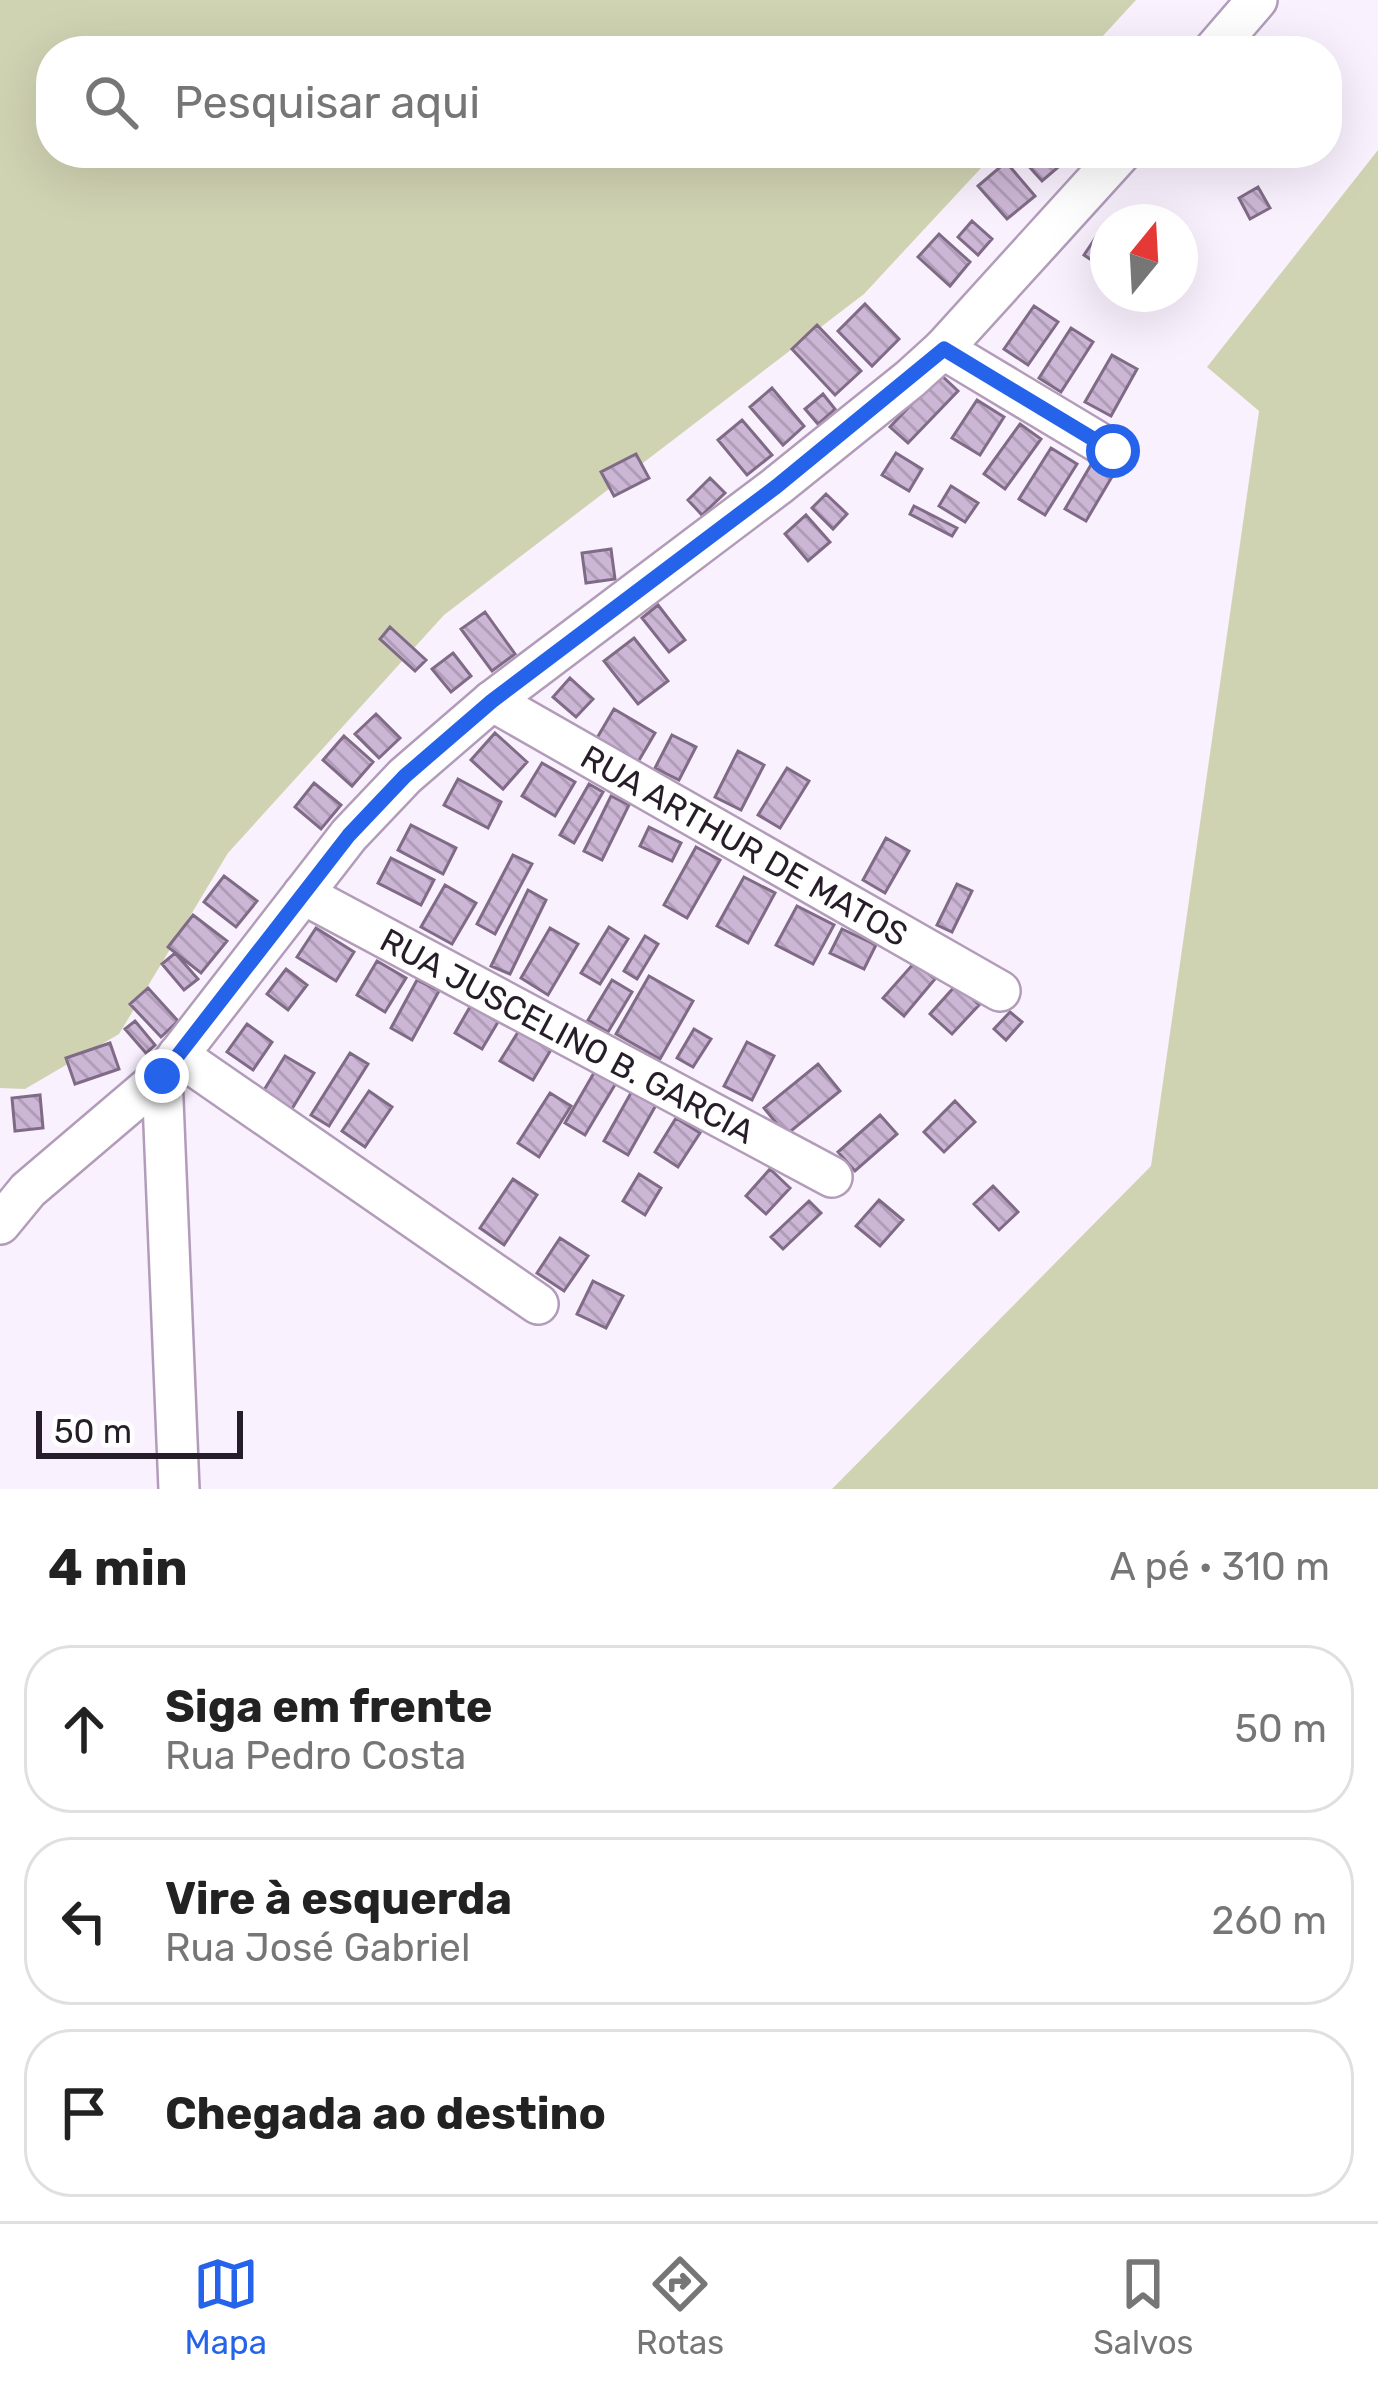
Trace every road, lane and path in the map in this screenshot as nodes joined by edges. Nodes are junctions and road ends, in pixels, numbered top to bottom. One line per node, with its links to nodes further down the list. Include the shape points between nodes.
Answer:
1 (1257, 0): 2 (street)
2 (1226, 36)
3 (1107, 168): 4 (street)
4 (944, 349): 5 (street); 6 (street)
5 (1113, 451)
6 (492, 701): 7 (street, via 391,791); 8 (street, RUA ARTHUR DE MATOS)
7 (303, 894): 9 (street); 10 (street, RUA JUSCELINO B. GARCIA)
8 (1000, 992)
9 (170, 1066): 11 (street); 13 (street); 14 (street)
10 (832, 1177)
11 (14, 1190): 12 (street)
12 (0, 1224)
13 (538, 1304)
14 (178, 1489)

